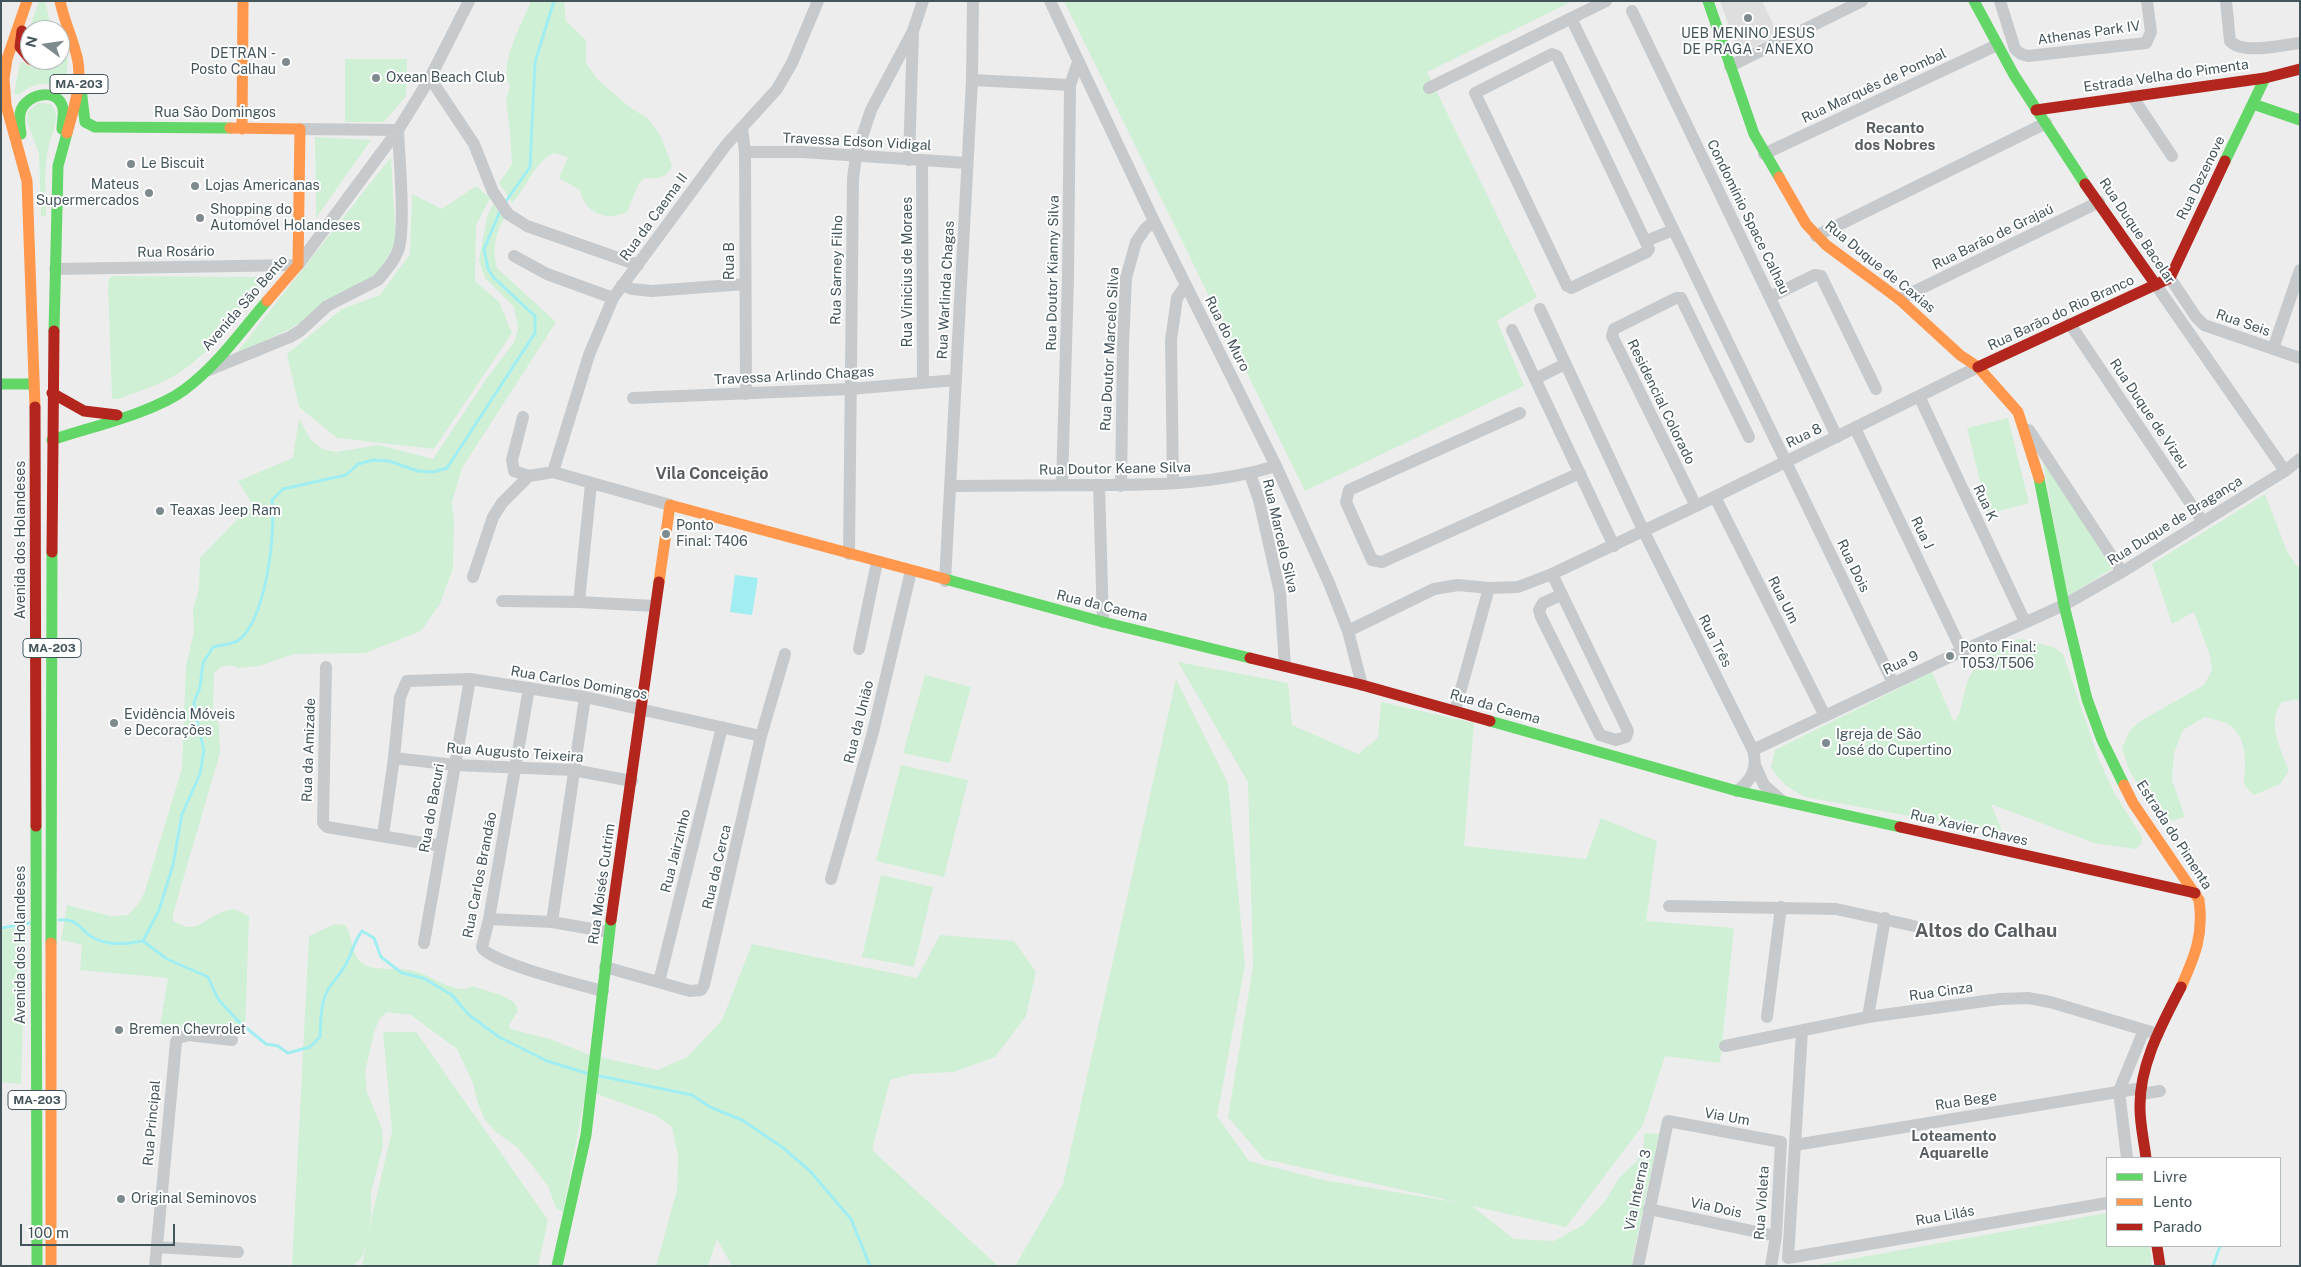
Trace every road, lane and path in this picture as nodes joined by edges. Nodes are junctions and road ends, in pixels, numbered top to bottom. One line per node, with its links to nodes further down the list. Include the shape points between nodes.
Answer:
1 (28, 1): 18 (main road); 20 (main road, Avenida dos Holandeses / MA-203)
2 (59, 1): 19 (main road); 28 (main road, MA-203, via 77,54)
3 (243, 1): 42 (main road)
4 (469, 1): 29 (street, Avenida São Bento)
5 (818, 1): 41 (street, Rua da Caema II, via 782,80)
6 (923, 1): 21 (street, Rua Sarney Filho)
7 (973, 1): 31 (street, Rua Warlinda Chagas)
8 (1050, 1): 25 (street, Rua do Muro)
9 (1606, 1): 17 (street)
10 (1708, 1): 26 (main road, Rua Duque de Caxias)
11 (1862, 1): 26 (street)
12 (1974, 1): 23 (main road, Rua Duque Bacelar)
13 (2000, 1): 14 (street, Athenas Park IV, via 2015,49 2028,56 2146,43 2151,32)
14 (2147, 1)
15 (2226, 1): 22 (street, via 2230,41 2234,45 2245,49)
16 (1632, 12): 69 (street, Condomínio Space Calhau)
17 (1571, 18): 33 (street); 56 (street, Rua Dois, via 1660,211)
18 (24, 20)
19 (60, 20)
20 (19, 29): 24 (main road); 40 (main road, Avenida dos Holandeses / MA-203, via 4,78)
21 (913, 30): 47 (street, Rua Sarney Filho, via 871,110); 49 (street)
22 (2300, 43)
23 (1997, 45): 36 (main road, Rua Duque Bacelar); 46 (street, Rua Marquês de Pombal)
24 (1, 48)
25 (1078, 62): 32 (street, Rua Doutor Kianny Silva); 55 (street, Rua do Muro)
26 (1730, 66): 46 (main road, Rua Duque de Caxias, via 1748,120)
27 (2300, 69): 30 (main road, Estrada Velha do Pimenta)
28 (79, 72): 42 (main road, Rua São Domingos, via 84,118 91,127); 52 (main road, MA-203, via 76,101)
29 (430, 78): 44 (street, Avenida São Bento); 60 (street, via 474,144 493,192 508,214 526,226)
30 (2265, 78): 34 (main road, Estrada Velha do Pimenta); 35 (main road, Rua Dezenove)
31 (972, 80): 32 (street); 51 (street, Rua Warlinda Chagas)
32 (1070, 85): 109 (street, Rua Doutor Kianny Silva)
33 (1428, 88)
34 (2132, 96): 36 (main road, Estrada Velha do Pimenta); 48 (street)
35 (2253, 104): 38 (main road); 64 (main road, Rua Dezenove)
36 (2036, 110): 39 (main road, Rua Duque Bacelar)
37 (1, 112): 40 (main road)
38 (2300, 120)
39 (2046, 123): 54 (main road, Rua Duque Bacelar); 57 (street)
40 (13, 126): 53 (main road, Avenida dos Holandeses / MA-203)
41 (742, 128): 45 (street, Rua B); 60 (street, Rua da Caema II)
42 (242, 129): 43 (main road, Rua São Domingos)
43 (300, 129): 44 (street, Rua São Domingos); 61 (main road)
44 (398, 130): 61 (street, Avenida São Bento); 79 (street, via 401,232 398,252 384,273 378,280 327,306 290,337)
45 (745, 152): 47 (street, Travessa Edson Vidigal); 65 (street, Rua B)
46 (1764, 154): 57 (main road, Rua Duque de Caxias)
47 (856, 155): 49 (street, Travessa Edson Vidigal); 85 (street, Rua Sarney Filho)
48 (2172, 156)
49 (909, 160): 50 (street, Travessa Edson Vidigal)
50 (922, 161): 51 (street, Travessa Edson Vidigal); 82 (street, Rua Vinicius de Moraes)
51 (968, 163): 81 (street, Rua Warlinda Chagas)
52 (58, 166): 53 (main road, via 62,108 52,96 36,96 24,105 19,118); 62 (main road, MA-203)
53 (28, 190): 84 (main road, Avenida dos Holandeses / MA-203)
54 (2099, 202): 68 (main road, Rua Duque Bacelar); 71 (street, Rua Barão de Grajaú)
55 (1154, 221): 67 (street, Rua do Muro); 112 (street, Rua Doutor Marcelo Silva, via 1136,242 1126,278)
56 (1673, 230): 58 (street); 100 (street, Rua Dois)
57 (1816, 236): 71 (main road, Rua Duque de Caxias)
58 (1646, 241): 58 (street, via 1556,55 1552,54 1476,92 1569,288 1647,252)
59 (514, 256): 70 (street, via 547,274)
60 (638, 264): 66 (street, Rua da Caema II)
61 (298, 266): 62 (street, Rua Rosário); 79 (main road, Avenida São Bento)
62 (55, 269): 87 (main road, MA-203)
63 (2300, 270): 75 (street)
64 (2170, 278): 68 (main road); 75 (street, Rua Seis, via 2196,318 2204,324)
65 (745, 284): 66 (street, via 652,291); 88 (street, Rua B)
66 (622, 285): 70 (street, Rua da Caema II)
67 (1186, 285): 101 (street, Rua do Muro); 108 (street, via 1177,298 1171,340)
68 (2156, 285): 73 (main road, Rua Barão do Rio Branco); 103 (street, Rua Duque Bacelar)
69 (1770, 297): 86 (street, via 1815,275 1821,276); 96 (street, Condomínio Space Calhau)
70 (613, 298): 102 (street, Rua da Caema II, via 589,355)
71 (1899, 299): 78 (main road, Rua Duque de Caxias, via 1960,355)
72 (1540, 309): 77 (street, Rua Três)
73 (2070, 324): 78 (main road, Rua Barão do Rio Branco); 116 (street, Rua Duque de Vizeu)
74 (1512, 330): 80 (street)
75 (2273, 349): 76 (street, Rua Seis)
76 (2300, 358)
77 (1566, 364): 80 (street); 117 (street, Rua Três)
78 (1978, 367): 89 (street, Rua 8); 92 (main road, Rua Duque de Caxias)
79 (206, 372): 93 (main road, Avenida São Bento, via 170,399)
80 (1535, 379): 104 (street)
81 (956, 380): 82 (street, Travessa Arlindo Chagas); 111 (street, Rua Warlinda Chagas)
82 (923, 383): 85 (street, Travessa Arlindo Chagas)
83 (1, 384): 84 (main road)
84 (34, 384): 195 (main road, Avenida dos Holandeses / MA-203)
85 (850, 389): 88 (street, Travessa Arlindo Chagas); 119 (street, Rua Sarney Filho)
86 (1876, 389)
87 (52, 393): 93 (main road, Avenida São Bento, via 84,411); 98 (main road, MA-203)
88 (746, 394): 90 (street, Travessa Arlindo Chagas)
89 (1919, 396): 95 (street, Rua 8); 133 (street, Rua K)
90 (633, 398)
91 (1520, 412): 104 (street, via 1350,490 1346,502 1372,560 1382,562)
92 (2018, 412): 122 (street, Rua Duque de Caxias); 130 (main road, Estrada do Pimenta, via 2032,448)
93 (128, 415): 98 (main road, Avenida São Bento)
94 (523, 417): 106 (street, via 512,467 514,471)
95 (1855, 428): 96 (street, Rua 8); 136 (street, Rua J)
96 (1837, 436): 100 (street, Rua 8)
97 (1749, 437): 115 (street, Residencial Colorado, via 1681,298 1614,329 1612,336)
98 (52, 440): 196 (main road, MA-203)
99 (2300, 459): 103 (street, Rua Duque de Bragança)
100 (1786, 462): 113 (street, Rua 8); 141 (street, Rua Dois)
101 (1276, 466): 105 (street, Rua Doutor Keane Silva); 134 (street, Rua do Muro)
102 (553, 472): 106 (street, Rua da Caema); 107 (street, Rua da Caema)
103 (2285, 472): 116 (street, Rua Duque de Bragança)
104 (1580, 473): 118 (street)
105 (1250, 474): 108 (street, Rua Doutor Keane Silva); 138 (street, Rua Marcelo Silva, via 1280,593)
106 (529, 476): 124 (street, via 502,503 494,517)
107 (591, 484): 114 (street, Rua da Caema); 129 (street)
108 (1173, 484): 112 (street, Rua Doutor Keane Silva)
109 (1062, 485): 110 (street, Rua Doutor Keane Silva); 111 (street, Rua Doutor Keane Silva)
110 (1100, 485): 112 (street, Rua Doutor Keane Silva); 132 (street)
111 (952, 486): 125 (street, Rua Warlinda Chagas)
112 (1121, 486)
113 (1715, 497): 115 (street, Rua 8); 147 (street, Rua Um)
114 (670, 505): 119 (main road, Rua da Caema); 131 (main road, Rua Moisés Cutrim)
115 (1696, 506): 117 (street, Rua 8)
116 (2203, 522): 122 (street, Rua Duque de Bragança)
117 (1644, 532): 118 (street, Rua 8); 150 (street, Rua Três)
118 (1614, 546): 123 (street, Rua 8)
119 (849, 554): 120 (main road, Rua da Caema)
120 (877, 562): 121 (main road, Rua da Caema); 135 (street)
121 (911, 571): 125 (main road, Rua da Caema); 161 (street, Rua da União, via 873,732)
122 (2122, 572): 130 (street, Rua Duque de Bragança)
123 (1552, 574): 126 (street, Rua 8, via 1518,587); 127 (street)
124 (473, 577)
125 (945, 581): 132 (main road, Rua da Caema)
126 (1489, 588): 134 (street, Rua 8, via 1458,585 1434,589); 146 (street)
127 (1561, 595): 127 (street, via 1628,731 1626,737 1616,740 1600,735 1541,617 1539,610 1544,603)
128 (502, 601): 129 (street)
129 (579, 602): 131 (street)
130 (2064, 605): 133 (street, Rua 9); 162 (main road, Estrada do Pimenta, via 2077,665 2102,740 2132,803)
131 (655, 606): 145 (main road, Rua Moisés Cutrim)
132 (1103, 622): 138 (main road, Rua da Caema)
133 (2025, 622): 136 (street, Rua 9)
134 (1348, 631): 142 (street, Rua do Muro)
135 (859, 649)
136 (1962, 650): 141 (street, Rua 9)
137 (785, 654): 149 (street, Rua da Cerca)
138 (1285, 666): 142 (main road, Rua da Caema)
139 (326, 667): 159 (street, Rua da Amizade, via 323,823 332,828)
140 (470, 679): 143 (street, Rua Carlos Domingos); 151 (street, Rua Carlos Domingos, via 407,681 400,697); 152 (street, Rua do Bacuri)
141 (1893, 683): 147 (street, Rua 9)
142 (1362, 685): 146 (main road, Rua da Caema)
143 (529, 688): 144 (street, Rua Carlos Domingos); 154 (street, Rua Carlos Brandão)
144 (585, 697): 145 (street, Rua Carlos Domingos); 155 (street)
145 (642, 709): 148 (street, Rua Carlos Domingos); 156 (main road, Rua Moisés Cutrim)
146 (1455, 711): 157 (main road, Rua da Caema)
147 (1825, 716): 150 (street, Rua 9)
148 (722, 728): 149 (street, Rua Carlos Domingos); 172 (street, Rua Jairzinho)
149 (761, 736): 172 (street, Rua da Cerca, via 704,985 696,992)
150 (1753, 750): 153 (street, Rua Três)
151 (394, 758): 152 (street, Rua Augusto Teixeira); 159 (street)
152 (455, 764): 154 (street, Rua Augusto Teixeira); 160 (street, Rua do Bacuri)
153 (1755, 764): 157 (street, via 1748,781); 158 (street, Rua Três, via 1764,785)
154 (515, 768): 155 (street, Rua Augusto Teixeira); 166 (street, Rua Carlos Brandão)
155 (573, 770): 156 (street, Rua Augusto Teixeira); 167 (street)
156 (632, 781): 169 (main road, Rua Moisés Cutrim)
157 (1737, 791): 158 (main road, Rua Xavier Chaves)
158 (1784, 802): 162 (main road, Rua Xavier Chaves)
159 (383, 835): 160 (street)
160 (441, 846): 170 (street, Rua do Bacuri)
161 (832, 879)
162 (2195, 893): 178 (main road, Estrada do Pimenta, via 2201,909 2201,936)
163 (1669, 906): 164 (street)
164 (1781, 907): 165 (street, via 1836,909); 175 (street)
165 (1885, 918): 168 (street); 174 (street)
166 (489, 919): 167 (street); 173 (street, Rua Carlos Brandão, via 482,947 487,954)
167 (552, 922): 169 (street)
168 (1914, 926)
169 (608, 932): 171 (main road, Rua Moisés Cutrim)
170 (424, 942)
171 (605, 967): 172 (street, Rua da Cerca); 173 (main road, Rua Moisés Cutrim)
172 (659, 982)
173 (603, 991): 198 (main road, Rua Moisés Cutrim, via 586,1135)
174 (1868, 1013): 176 (street, Rua Cinza, via 2028,998); 177 (street, Rua Cinza)
175 (1767, 1017)
176 (2144, 1030): 178 (street, Rua Cinza); 181 (street)
177 (1802, 1031): 180 (street, Rua Cinza); 186 (street)
178 (2158, 1034): 182 (main road, Estrada do Pimenta)
179 (232, 1040): 192 (street, Rua Principal, via 188,1035 176,1042)
180 (1725, 1046)
181 (2120, 1091): 182 (street, Rua Bege); 186 (street, Rua Bege); 187 (street)
182 (2141, 1091): 183 (street, Rua Bege); 188 (main road, Estrada do Pimenta, via 2140,1113)
183 (2160, 1092)
184 (1668, 1121): 185 (street, Via Um); 190 (street, Via Interna 3)
185 (1781, 1142): 191 (street, Rua Violeta)
186 (1795, 1145): 189 (street, Rua Lilás, via 1788,1258)
187 (2128, 1157)
188 (2146, 1157)
189 (2106, 1203)
190 (1650, 1209): 191 (street, Via Dois); 199 (street, Via Interna 3)
191 (1776, 1236): 200 (street, Rua Violeta)
192 (157, 1247): 194 (street); 197 (street, Rua Principal)
193 (2157, 1247): 201 (main road)
194 (238, 1252)
195 (37, 1266)
196 (51, 1266)
197 (155, 1266)
198 (557, 1266)
199 (1638, 1266)
200 (1771, 1266)
201 (2160, 1266)

